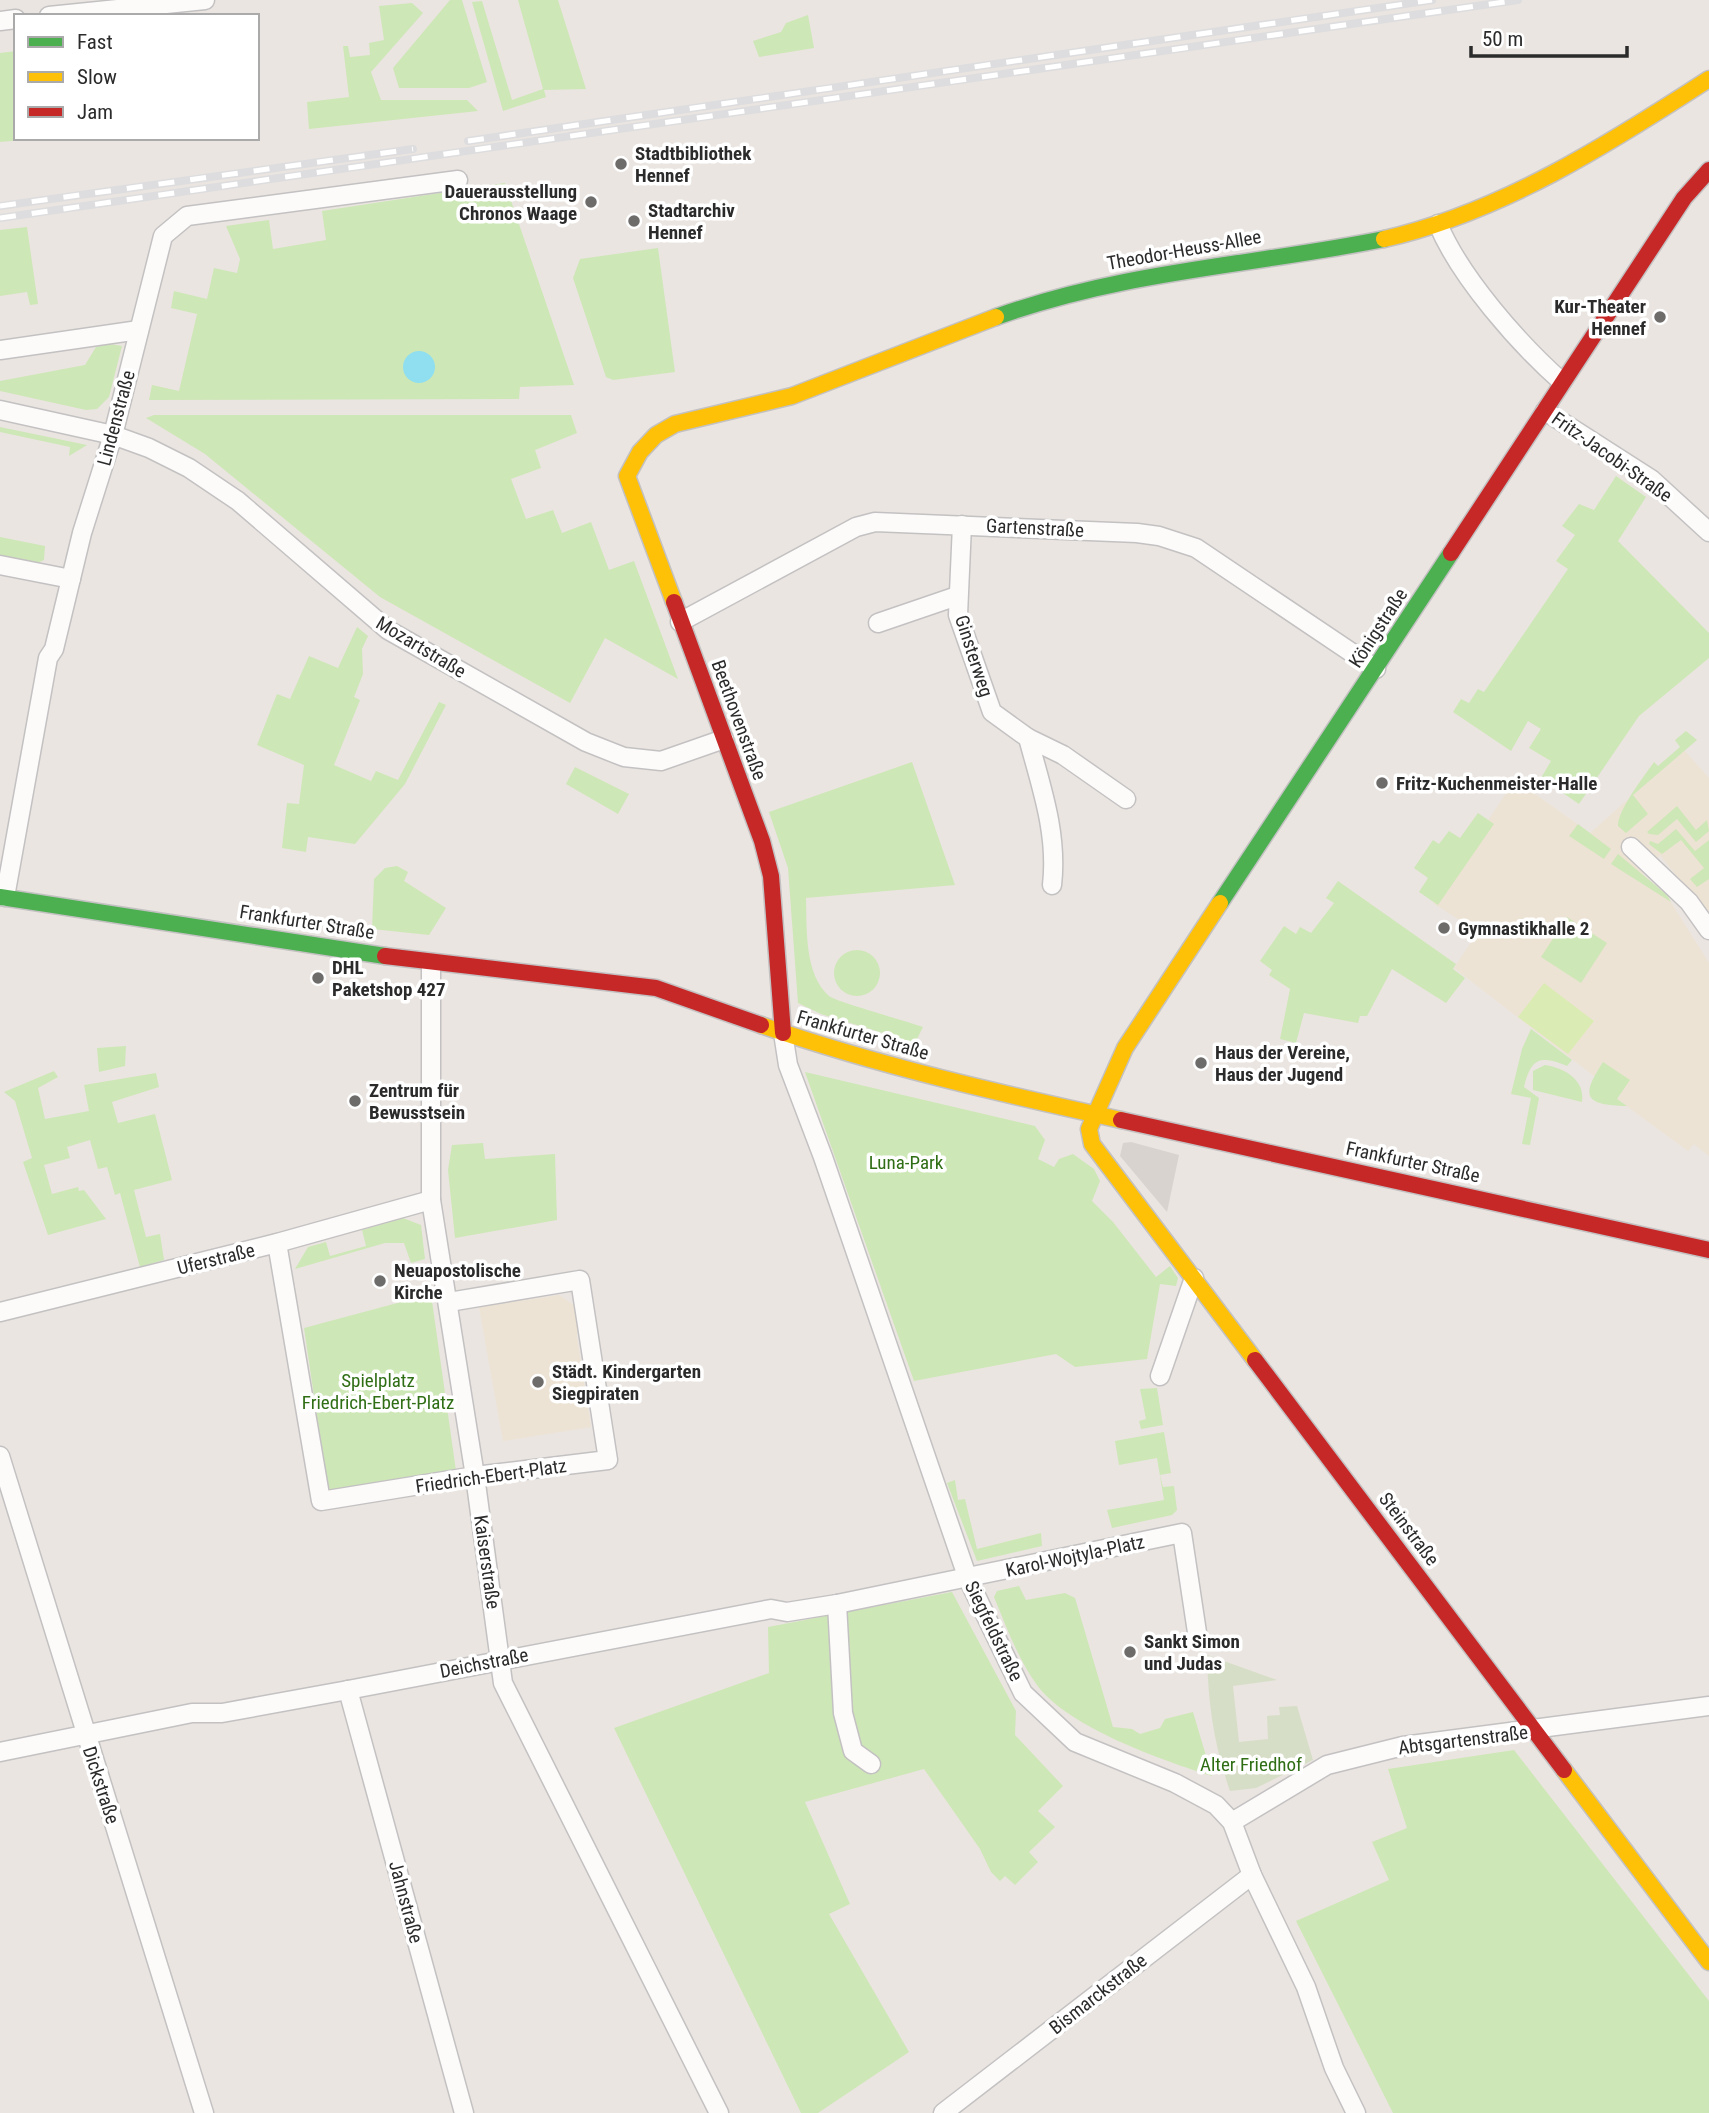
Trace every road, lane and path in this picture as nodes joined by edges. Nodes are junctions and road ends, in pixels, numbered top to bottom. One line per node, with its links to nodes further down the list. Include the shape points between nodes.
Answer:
1 (205, 0): 2 (street)
2 (80, 6): 3 (street)
3 (56, 14)
4 (1709, 79): 7 (street, Theodor-Heuss-Allee, via 1574,163)
5 (1709, 170): 10 (street, Königstraße, via 1684,198)
6 (458, 180): 8 (street, Lindenstraße, via 187,216 163,236)
7 (1438, 224): 10 (street, Fritz-Jacobi-Straße, via 1444,240 1486,299 1532,355); 14 (street, Theodor-Heuss-Allee, via 1381,241 1205,265 1096,286 951,332 787,398 680,421)
8 (139, 330): 9 (street); 13 (street, Lindenstraße)
9 (0, 350)
10 (1562, 382): 12 (street, Königstraße)
11 (0, 410): 13 (street, Mozartstraße)
12 (1545, 411): 16 (street, Fritz-Jacobi-Straße, via 1651,479); 22 (street, Königstraße)
13 (113, 435): 18 (street, Lindenstraße); 24 (street, Mozartstraße, via 149,448 225,491 388,630 586,742 624,757 661,761)
14 (652, 436): 20 (street, Beethovenstraße, via 636,453 627,477)
15 (962, 525): 19 (street, Ginsterweg); 20 (street, Gartenstraße, via 875,522 856,527); 22 (street, Gartenstraße, via 1137,533 1179,541)
16 (1709, 532)
17 (0, 565): 18 (street)
18 (71, 579): 28 (street, Lindenstraße, via 48,658)
19 (957, 596): 21 (street, Ginsterweg); 23 (street, Ginsterweg, via 958,615 992,712)
20 (680, 622): 24 (street, Beethovenstraße)
21 (878, 623)
22 (1376, 669): 32 (street, Königstraße, via 1125,1048)
23 (1028, 738): 25 (street, Ginsterweg, via 1063,755); 27 (street, via 1051,824)
24 (724, 739): 31 (street, Beethovenstraße, via 771,876)
25 (1126, 799)
26 (1631, 847): 29 (street, via 1689,902)
27 (1052, 885)
28 (2, 895): 30 (street, Frankfurter Straße)
29 (1709, 930)
30 (431, 963): 31 (street, Frankfurter Straße, via 656,988); 33 (street, Kaiserstraße)
31 (783, 1033): 32 (street, Frankfurter Straße, via 946,1081); 42 (street, Siegfeldstraße, via 788,1065)
32 (1094, 1116): 35 (street, Frankfurter Straße); 36 (street, Steinstraße, via 1090,1129 1093,1144)
33 (431, 1200): 34 (street, Uferstraße); 37 (street, Kaiserstraße)
34 (277, 1243): 38 (street, Uferstraße); 41 (street, Friedrich-Ebert-Platz, via 321,1501)
35 (1709, 1250)
36 (1194, 1278): 39 (street); 48 (street, Steinstraße)
37 (449, 1302): 41 (street, Kaiserstraße); 41 (street, Friedrich-Ebert-Platz, via 580,1280 608,1460)
38 (0, 1312)
39 (1160, 1376)
40 (0, 1456): 49 (street, Dickstraße)
41 (475, 1476): 45 (street, Kaiserstraße)
42 (968, 1579): 43 (street, Deichstraße); 44 (street, Karol-Wojtyla-Platz, via 1182,1533); 52 (street, Siegfeldstraße, via 1023,1693 1075,1742 1175,1783 1216,1805)
43 (836, 1604): 45 (street, Deichstraße, via 787,1612 771,1609); 51 (street, via 843,1713 853,1751)
44 (1198, 1639)
45 (500, 1659): 46 (street, Deichstraße); 57 (street, Kaiserstraße, via 503,1683)
46 (348, 1690): 49 (street, Deichstraße, via 222,1713 192,1713); 56 (street, Jahnstraße)
47 (1709, 1706): 48 (street, Abtsgartenstraße)
48 (1535, 1731): 52 (street, Abtsgartenstraße, via 1403,1746 1327,1765); 54 (street, Steinstraße)
49 (85, 1736): 50 (street, Deichstraße); 55 (street, Dickstraße)
50 (0, 1752)
51 (871, 1764)
52 (1232, 1822): 53 (street, Siegfeldstraße)
53 (1252, 1875): 58 (street, Bismarckstraße); 59 (street, Siegfeldstraße, via 1306,1987 1334,2068)
54 (1706, 1950)
55 (204, 2113)
56 (464, 2113)
57 (719, 2113)
58 (943, 2113)
59 (1356, 2113)

